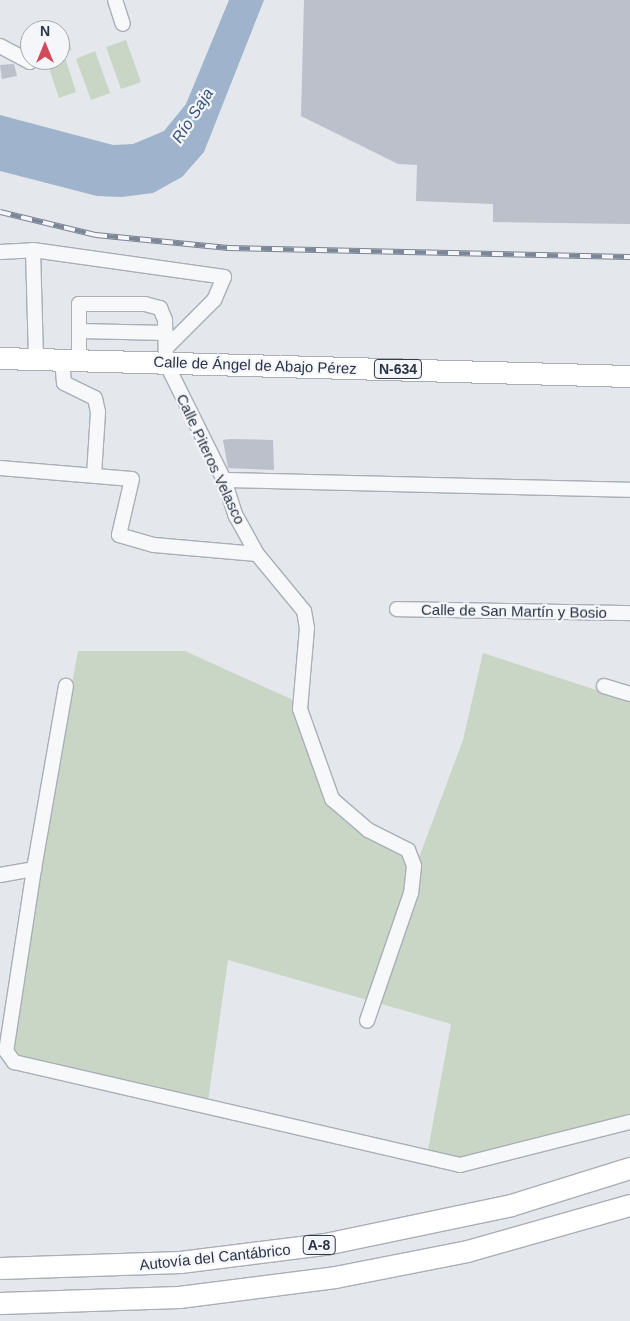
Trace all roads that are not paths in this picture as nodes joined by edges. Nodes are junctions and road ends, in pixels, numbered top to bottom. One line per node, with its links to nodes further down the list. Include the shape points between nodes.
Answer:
1 (115, 0): 2 (street)
2 (123, 24)
3 (0, 46): 4 (street)
4 (20, 57)
5 (34, 250): 6 (street); 9 (street, via 224,277 214,300); 11 (street)
6 (0, 252)
7 (165, 326): 8 (street); 8 (street, via 160,308 145,304 79,304); 9 (street)
8 (79, 331): 12 (street)
9 (166, 355): 12 (highway, Calle de Ángel de Abajo Pérez / N-634); 13 (highway, Calle de Ángel de Abajo Pérez / N-634); 16 (street, Calle Piteros Velasco)
10 (0, 358): 11 (highway, Calle de Ángel de Abajo Pérez / N-634)
11 (36, 360): 12 (highway, Calle de Ángel de Abajo Pérez / N-634)
12 (70, 360): 15 (street, via 64,383 95,398 98,412)
13 (630, 376)
14 (0, 468): 15 (street)
15 (94, 475): 18 (street, via 132,479 119,535 154,545)
16 (224, 480): 17 (street); 18 (street, Calle Piteros Velasco)
17 (630, 490)
18 (257, 554): 26 (street, Calle Piteros Velasco, via 304,611 307,628 300,708 332,799 368,830 408,850 414,866 411,893)
19 (397, 609): 20 (street, Calle de San Martín y Bosio)
20 (630, 613)
21 (66, 686): 24 (street)
22 (604, 686): 23 (street)
23 (630, 694)
24 (34, 869): 25 (street); 27 (street, via 6,1051 14,1062 460,1165)
25 (0, 875)
26 (367, 1020)
27 (630, 1122)
28 (630, 1168): 30 (highway, Autovía del Cantábrico / A-8, via 494,1209 325,1244 180,1262)
29 (630, 1205): 31 (highway, A-8, via 467,1251 319,1280 179,1297)
30 (0, 1268)
31 (0, 1303)

